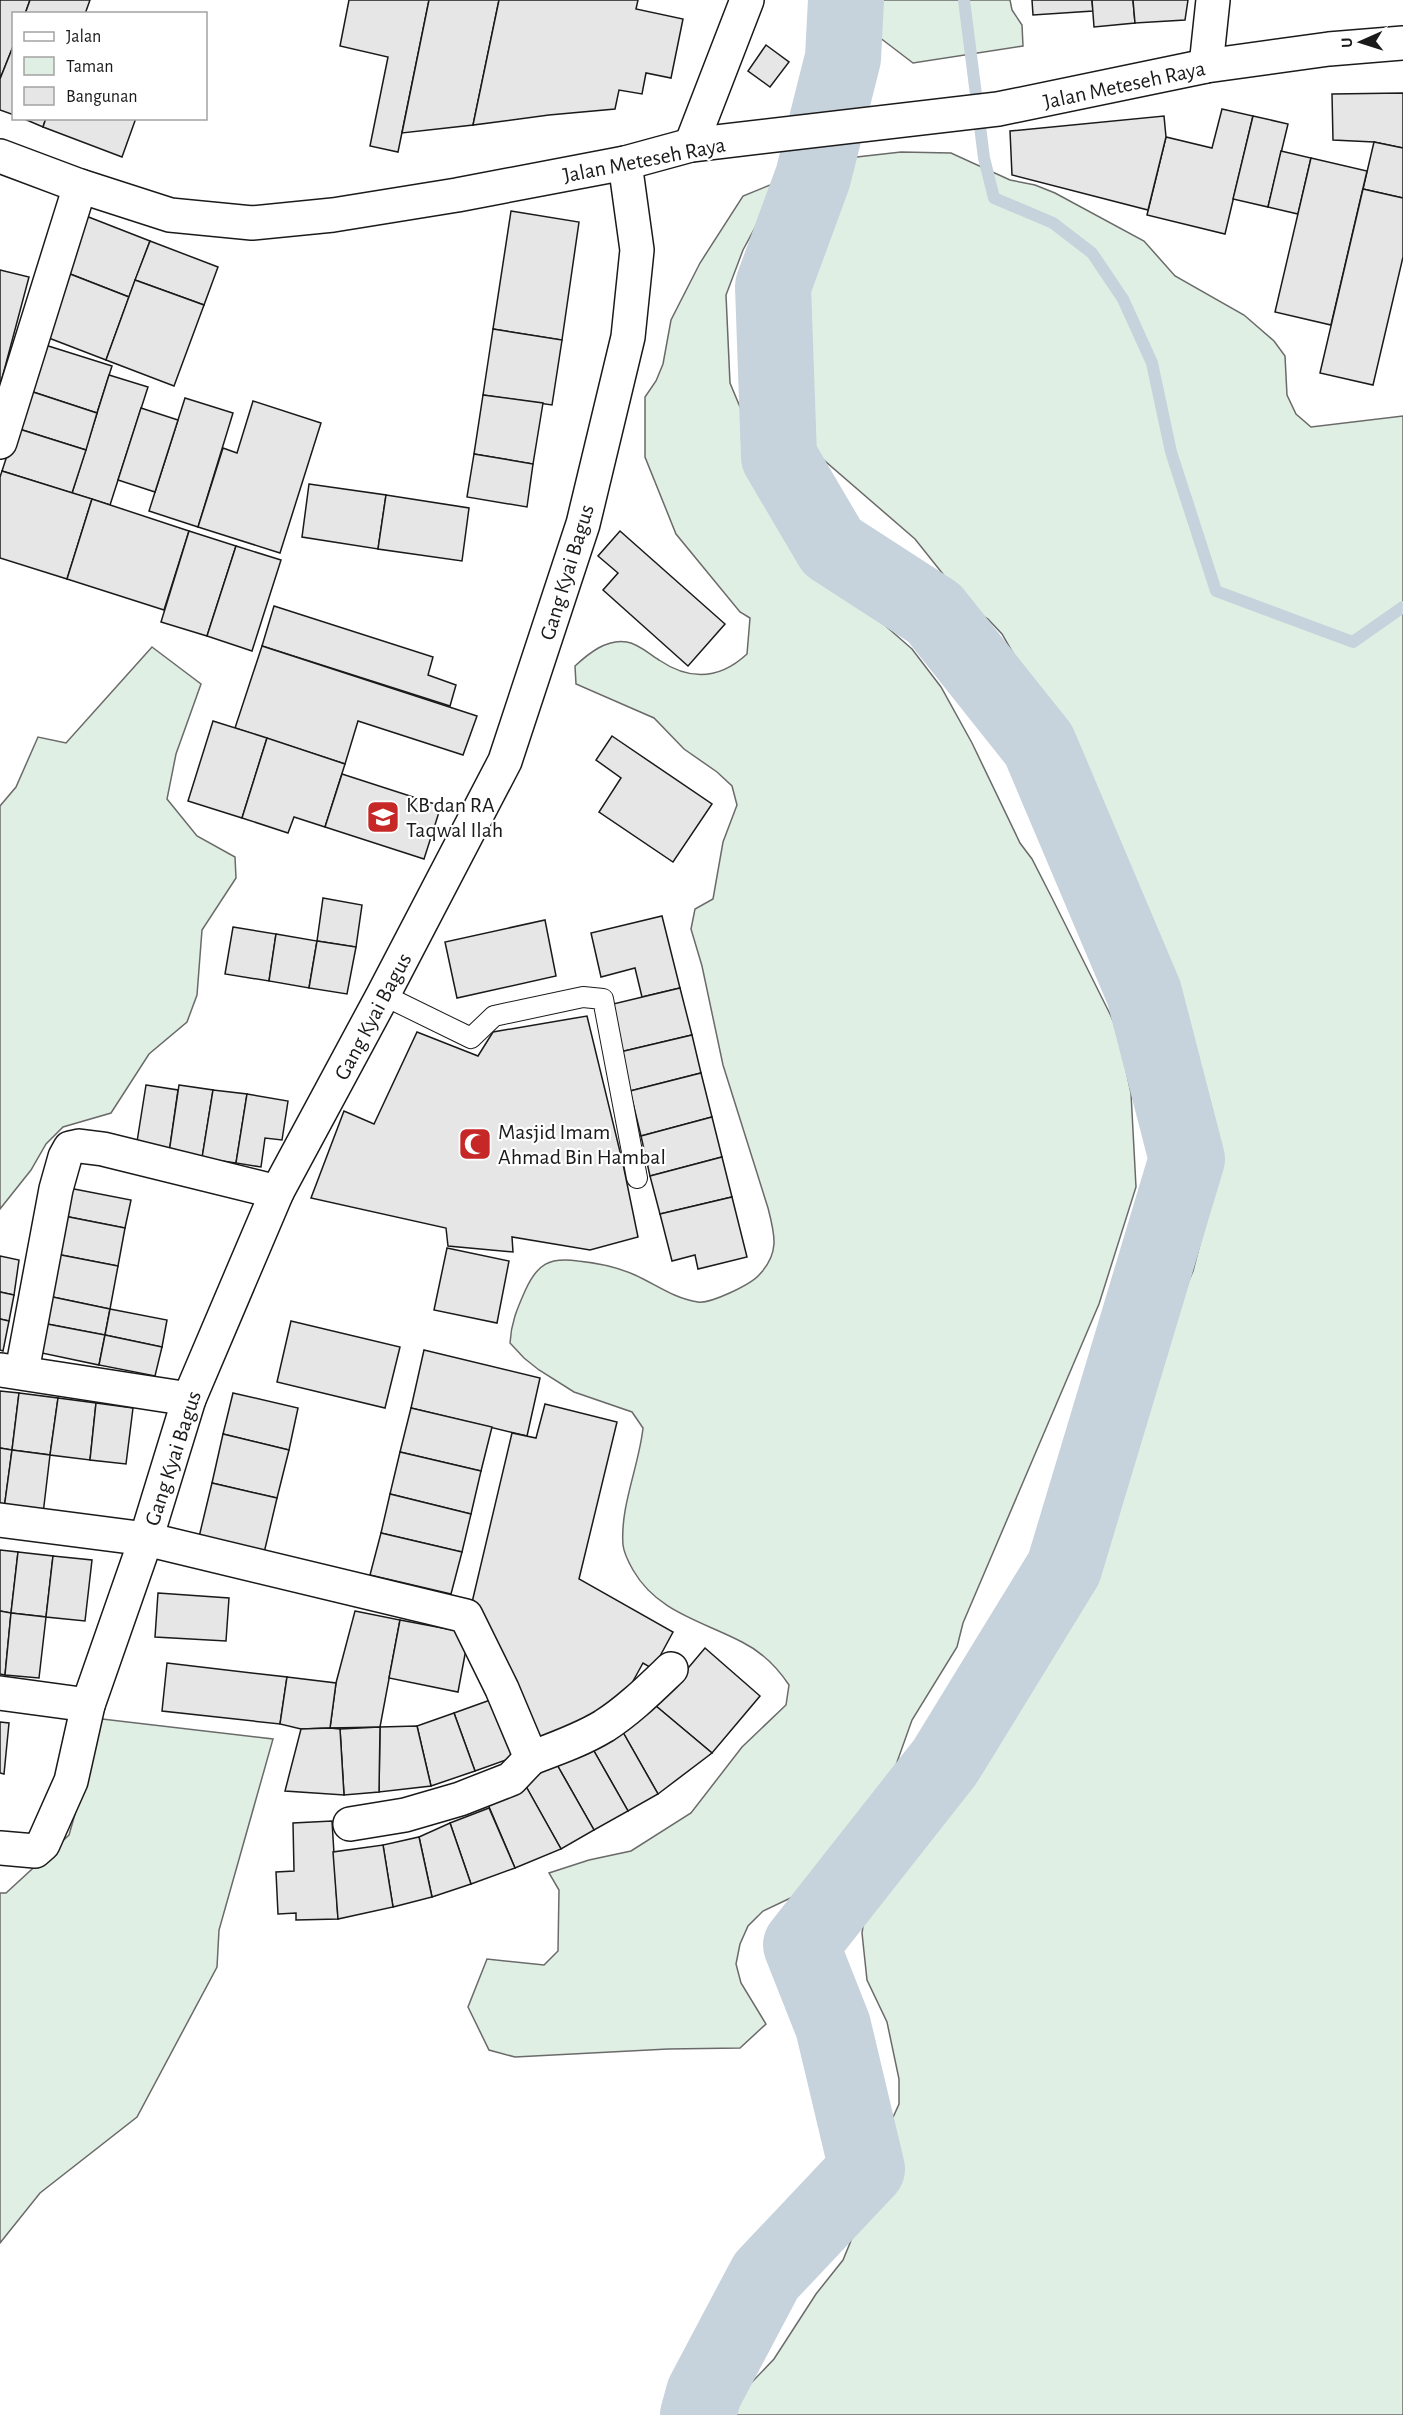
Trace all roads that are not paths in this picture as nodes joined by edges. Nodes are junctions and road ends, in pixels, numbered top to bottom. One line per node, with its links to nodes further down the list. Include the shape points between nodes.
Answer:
1 (747, 0): 5 (street)
2 (1213, 0): 4 (street)
3 (1403, 43): 4 (street, Jalan Meteseh Raya)
4 (1206, 66): 5 (street, Jalan Meteseh Raya, via 998,110)
5 (691, 144): 7 (street, Jalan Meteseh Raya)
6 (0, 156): 8 (street, Jalan Meteseh Raya)
7 (626, 163): 8 (street, Jalan Meteseh Raya, via 333,215 252,223 170,215); 10 (street, Gang Kyai Bagus, via 637,250 628,337 583,524 505,761)
8 (80, 186): 9 (street)
9 (0, 442)
10 (383, 995): 11 (lane, via 471,1038 494,1016 583,997 603,999); 12 (street, Gang Kyai Bagus)
11 (637, 1178)
12 (277, 1192): 13 (street, via 103,1149 70,1148); 14 (street, Gang Kyai Bagus)
13 (11, 1370): 14 (street)
14 (189, 1399): 16 (street, Gang Kyai Bagus)
15 (0, 1520): 16 (street)
16 (146, 1539): 19 (street, Gang Kyai Bagus); 20 (street, via 466,1616)
17 (671, 1669): 20 (street, via 603,1727)
18 (0, 1693): 19 (street)
19 (88, 1705): 22 (street, Gang Kyai Bagus, via 71,1780 43,1844 35,1851)
20 (531, 1758): 21 (street, via 512,1779 460,1799 405,1815)
21 (350, 1824)
22 (0, 1848)

